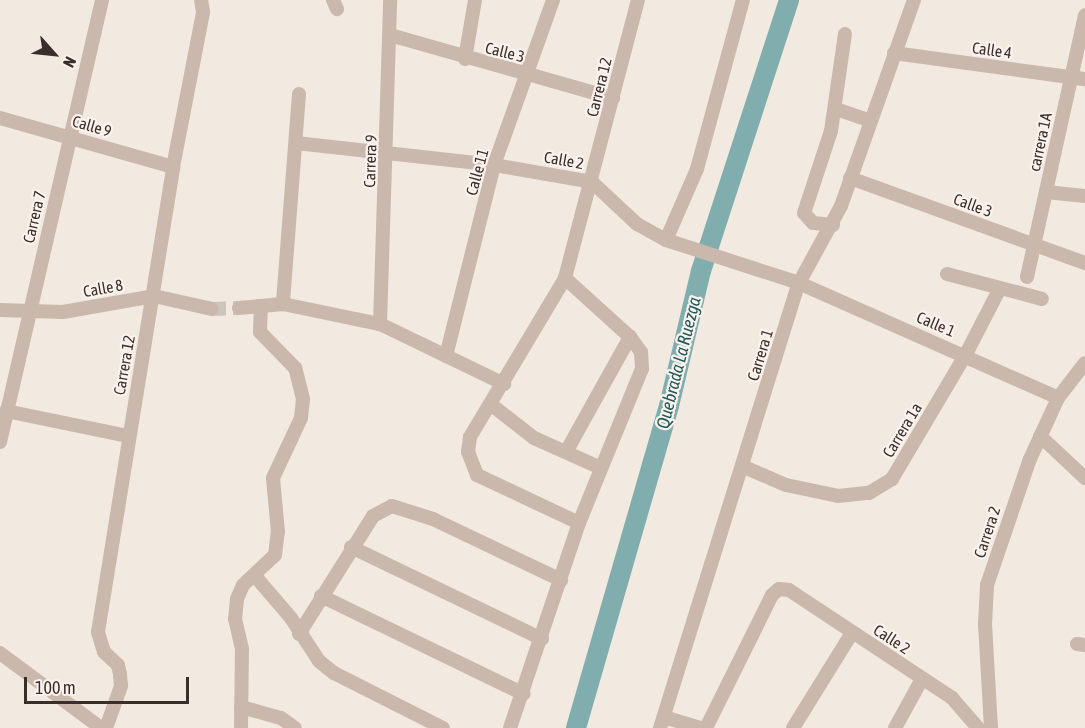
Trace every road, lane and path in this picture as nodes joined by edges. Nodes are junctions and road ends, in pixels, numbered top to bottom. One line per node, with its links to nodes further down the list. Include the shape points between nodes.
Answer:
1 (102, 0): 22 (street, Carrera 7)
2 (202, 0): 26 (street, Carrera 12, via 203,12)
3 (390, 0): 11 (street, Carrera 9)
4 (475, 0): 13 (street)
5 (553, 0): 14 (street, Calle 11)
6 (638, 0): 18 (street, Carrera 12)
7 (743, 0): 32 (street, via 697,168)
8 (914, 0): 12 (street, Carrera 1)
9 (1085, 15): 15 (street, carrera 1A)
10 (845, 34): 19 (street)
11 (390, 35): 13 (street, Calle 3); 24 (street, Carrera 9)
12 (894, 53): 15 (street, Calle 4); 21 (street, Carrera 1)
13 (465, 59): 14 (street, Calle 3)
14 (527, 75): 18 (street, Calle 3); 25 (street, Calle 11)
15 (1070, 78): 16 (street, Calle 4); 29 (street, carrera 1A)
16 (1085, 79)
17 (299, 94): 23 (street)
18 (613, 98): 28 (street, Carrera 12)
19 (836, 109): 21 (street); 31 (street, via 804,213 813,223)
20 (0, 118): 22 (street, Calle 9)
21 (870, 121): 27 (street, Carrera 1)
22 (69, 136): 26 (street, Calle 9); 47 (street, Carrera 7)
23 (296, 143): 24 (street, Calle 2); 42 (street)
24 (387, 152): 25 (street, Calle 2); 48 (street, Carrera 9)
25 (494, 165): 28 (street, Calle 2); 51 (street, Calle 11)
26 (173, 167): 40 (street, Carrera 12)
27 (850, 178): 31 (street, Carrera 1); 33 (street, Calle 3)
28 (592, 182): 32 (street, Calle 2, via 637,224); 37 (street, Carrera 12)
29 (1046, 192): 30 (street); 33 (street, carrera 1A)
30 (1085, 196)
31 (833, 225): 38 (street, Carrera 1)
32 (666, 240): 38 (street, Calle 2)
33 (1035, 244): 34 (street, Calle 3); 36 (street, carrera 1A)
34 (1085, 263)
35 (947, 274): 39 (street)
36 (1027, 277)
37 (566, 278): 49 (street); 53 (street, Carrera 12)
38 (799, 284): 50 (street, Calle 1); 61 (street, Carrera 1)
39 (999, 290): 41 (street); 50 (street, Carrera 1a)
40 (154, 296): 45 (street, Calle 8); 47 (street, Calle 8); 57 (street, Carrera 12)
41 (1042, 299)
42 (283, 304): 43 (street); 48 (street)
43 (261, 307): 44 (street); 66 (street, via 260,332 295,368 303,399 301,418 273,478 278,532 275,555)
44 (239, 308)
45 (212, 309)
46 (0, 310): 47 (street, Calle 8)
47 (28, 314): 56 (street, Carrera 7)
48 (380, 324): 51 (street)
49 (630, 337): 60 (street); 62 (street, via 642,352 642,369)
50 (966, 354): 54 (street, Calle 1); 61 (street, Carrera 1a, via 892,479 869,493 810,492)
51 (446, 356): 53 (street)
52 (1085, 363): 54 (street, Carrera 2)
53 (504, 384): 55 (street, Carrera 12)
54 (1058, 398): 58 (street, Carrera 2)
55 (493, 406): 60 (street, via 534,438); 64 (street, Carrera 12, via 471,437 468,452 477,475)
56 (6, 411): 57 (street); 59 (street, Carrera 7)
57 (128, 436): 78 (street, Carrera 12, via 98,632 104,652 118,665 120,674 121,686)
58 (1040, 436): 63 (street); 88 (street, Carrera 2, via 987,585 985,634)
59 (0, 442)
60 (566, 452): 62 (street)
61 (742, 466): 76 (street, Carrera 1)
62 (602, 468): 64 (street)
63 (1084, 473)
64 (579, 523): 67 (street)
65 (351, 548): 67 (street, via 381,509 404,507); 68 (street); 71 (street)
66 (255, 576): 70 (street, via 291,618); 75 (street, via 243,585 237,599 235,619 242,649)
67 (561, 580): 71 (street)
68 (321, 596): 70 (street); 74 (street)
69 (852, 633): 73 (street, Calle 2); 84 (street, Calle 2, via 789,590 779,589 772,595); 85 (street)
70 (299, 634): 81 (street, via 334,673)
71 (542, 639): 74 (street)
72 (0, 653): 77 (street)
73 (922, 679): 86 (street); 87 (street, Calle 2, via 952,698)
74 (524, 694): 82 (street)
75 (241, 707): 79 (street); 80 (street, via 281,718)
76 (662, 722): 83 (street)
77 (101, 728)
78 (106, 728)
79 (241, 728)
80 (295, 728)
81 (443, 728)
82 (510, 728)
83 (699, 728)
84 (706, 728)
85 (793, 728)
86 (895, 728)
87 (978, 728)
88 (991, 728)

